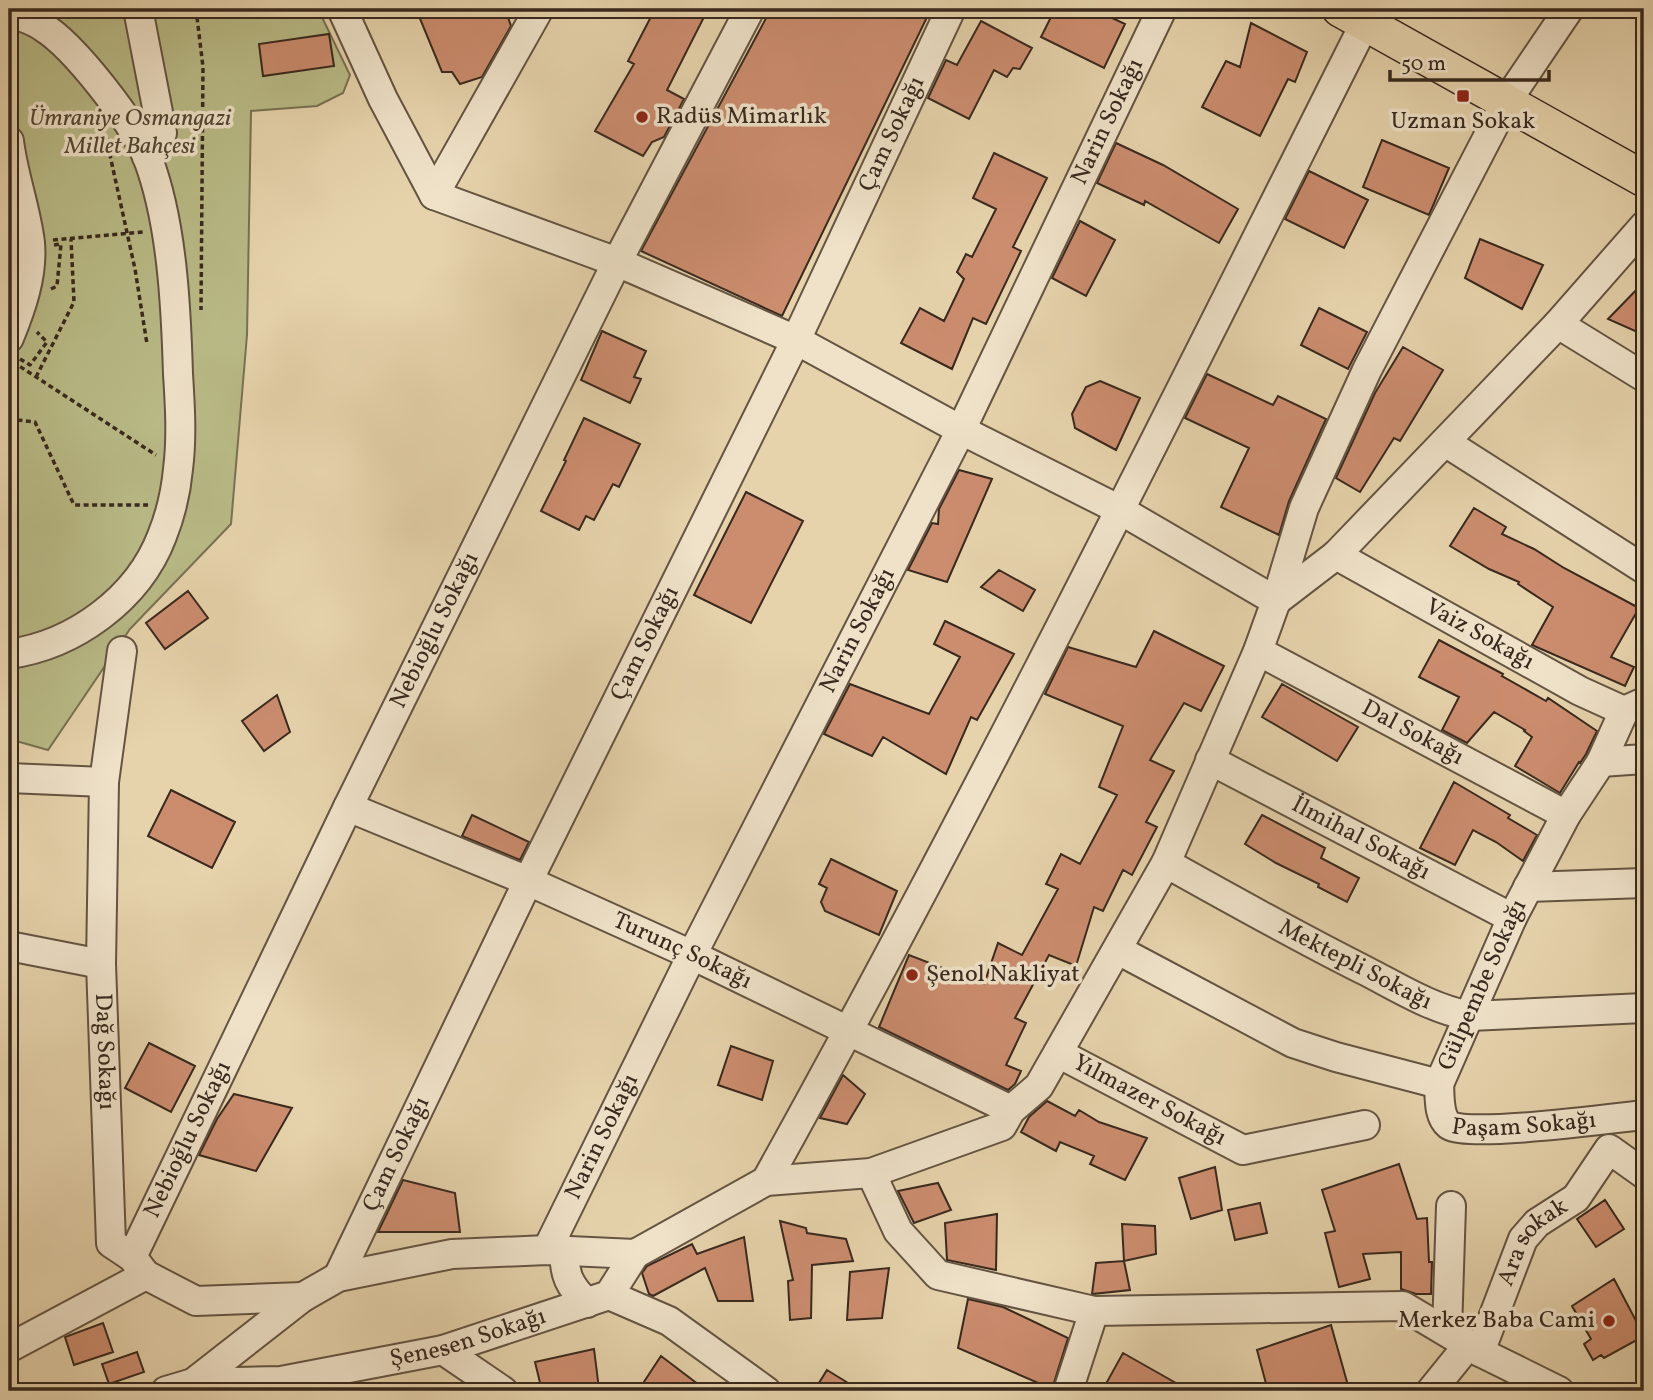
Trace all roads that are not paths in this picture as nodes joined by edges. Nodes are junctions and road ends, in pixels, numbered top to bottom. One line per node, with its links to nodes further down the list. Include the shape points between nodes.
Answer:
1 (138, 9): 12 (street, via 162,132)
2 (342, 9): 14 (street)
3 (539, 9): 14 (street)
4 (750, 9): 16 (street, Nebioğlu Sokağı)
5 (951, 9): 19 (street, Çam Sokağı)
6 (1162, 9): 21 (street, Narin Sokağı)
7 (1569, 9): 10 (street)
8 (9, 12): 12 (street, via 43,27 69,48 108,95)
9 (1353, 16): 10 (main road); 23 (street)
10 (1506, 102): 13 (main road); 26 (street, via 1367,370 1304,508)
11 (9, 141): 18 (street, via 30,246 29,270)
12 (148, 157): 29 (street, via 166,231 177,338 180,440 172,505 162,537 120,599 62,639)
13 (1644, 179)
14 (434, 195): 16 (street)
15 (1644, 226): 17 (street)
16 (617, 262): 19 (street); 36 (street, Nebioğlu Sokağı)
17 (1558, 324): 20 (street); 22 (street)
18 (9, 338)
19 (796, 340): 21 (street); 39 (street, Çam Sokağı)
20 (1644, 377)
21 (961, 430): 23 (street); 45 (street, Narin Sokağı)
22 (1445, 442): 24 (street); 25 (street)
23 (1120, 510): 26 (street); 49 (street)
24 (1336, 555): 26 (street); 30 (street, Vaiz Sokağı, via 1580,691)
25 (1644, 569)
26 (1276, 601): 28 (street)
27 (122, 651): 35 (street, Dağ Sokağı)
28 (1258, 651): 32 (street); 37 (street, Dal Sokağı)
29 (9, 653)
30 (1634, 707): 33 (street, Gülpembe Sokağı)
31 (1644, 759): 33 (street)
32 (1210, 760): 38 (street); 42 (street, İlmihal Sokağı)
33 (1601, 762): 37 (street, Gülpembe Sokağı)
34 (9, 778): 35 (street)
35 (104, 782): 46 (street, Dağ Sokağı)
36 (348, 807): 39 (street, Turunç Sokağı); 63 (street, Nebioğlu Sokağı)
37 (1566, 815): 41 (street, Gülpembe Sokağı)
38 (1166, 863): 44 (street); 48 (street, Mektepli Sokağı, via 1431,1005)
39 (528, 881): 45 (street, Turunç Sokağı); 64 (street, Çam Sokağı)
40 (1644, 883): 41 (street)
41 (1528, 887): 42 (street, Gülpembe Sokağı)
42 (1511, 918): 48 (street, Gülpembe Sokağı)
43 (9, 946): 46 (street)
44 (1118, 950): 50 (street); 51 (street, Gülpembe Sokağı, via 1293,1043)
45 (692, 955): 49 (street, Turunç Sokağı); 61 (street, Narin Sokağı)
46 (102, 964): 63 (street, Dağ Sokağı, via 111,1243)
47 (1644, 1008): 48 (street, Mektepli Sokağı)
48 (1469, 1016): 51 (street, Gülpembe Sokağı)
49 (849, 1032): 52 (street, Turunç Sokağı); 59 (street)
50 (1058, 1053): 52 (street, via 1039,1086); 55 (street, Yılmazer Sokağı, via 1243,1150)
51 (1439, 1084): 54 (street, Paşam Sokağı, via 1444,1119 1457,1129)
52 (1012, 1110): 57 (street, via 1002,1126)
53 (1644, 1115): 54 (street, Paşam Sokağı)
54 (1605, 1119): 56 (street)
55 (1365, 1125)
56 (1609, 1149): 58 (street); 68 (street, Ara sokak, via 1576,1198 1529,1229)
57 (871, 1173): 59 (street); 67 (street, via 898,1231 938,1275)
58 (1644, 1174)
59 (766, 1181): 62 (street)
60 (1451, 1206): 68 (street)
61 (556, 1250): 62 (street); 64 (street, via 452,1254); 66 (street, via 575,1292)
62 (635, 1254): 66 (street)
63 (139, 1266): 65 (street, Dağ Sokağı, via 196,1301); 69 (street)
64 (338, 1278): 65 (street)
65 (303, 1297): 71 (street)
66 (598, 1299): 70 (street, Şenesen Sokağı); 75 (street, via 669,1321)
67 (1094, 1311): 68 (street, via 1403,1306); 76 (street)
68 (1465, 1342): 72 (street); 77 (street, Ara sokak)
69 (9, 1348)
70 (443, 1350): 71 (street, Şenesen Sokağı, via 281,1381); 74 (street)
71 (193, 1383): 73 (street)
72 (1524, 1384): 78 (street)
73 (166, 1391)
74 (503, 1391)
75 (766, 1391)
76 (1068, 1391)
77 (1431, 1391)
78 (1559, 1391)

